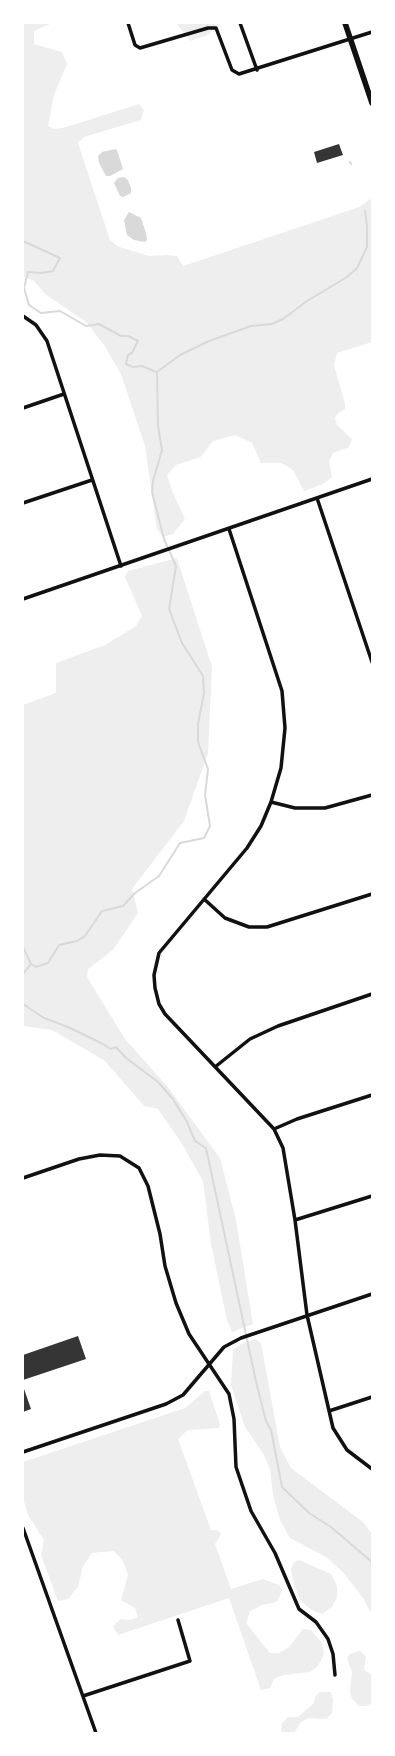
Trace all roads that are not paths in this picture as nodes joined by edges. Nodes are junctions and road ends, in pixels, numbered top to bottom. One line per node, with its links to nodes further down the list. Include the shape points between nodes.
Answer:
1 (128, 23): 6 (street, via 135,45 140,48 208,28 216,28 232,70 239,74)
2 (240, 23): 6 (street)
3 (345, 23): 5 (main road)
4 (372, 32): 5 (street)
5 (350, 39): 6 (street); 7 (main road)
6 (257, 70)
7 (372, 103)
8 (23, 316): 9 (street, via 36,325 47,341)
9 (64, 394): 10 (street); 12 (street)
10 (23, 408)
11 (372, 479): 13 (street)
12 (92, 480): 14 (street); 16 (street)
13 (317, 498): 15 (street); 18 (street)
14 (23, 503)
15 (229, 529): 16 (street); 20 (street, via 282,691 285,711 283,748)
16 (121, 566): 17 (street)
17 (23, 599)
18 (372, 662)
19 (372, 795): 20 (street, via 325,808 295,808)
20 (271, 802): 22 (street, via 261,826 247,848)
21 (372, 894): 22 (street, via 266,927 249,927 225,918)
22 (204, 899): 24 (street, via 160,953 154,982 156,996 165,1014)
23 (372, 994): 24 (street, via 278,1026 250,1039)
24 (215, 1067): 26 (street)
25 (372, 1095): 26 (street)
26 (274, 1129): 29 (street, via 283,1148)
27 (23, 1178): 32 (street, via 79,1159 100,1155 120,1156 139,1168 149,1193 176,1303 189,1334)
28 (372, 1196): 29 (street)
29 (295, 1220): 31 (street)
30 (372, 1294): 31 (street)
31 (307, 1315): 32 (street, via 240,1338 224,1347); 34 (street)
32 (210, 1363): 35 (street, via 184,1395 166,1404); 39 (street, via 229,1394 234,1419 236,1467 250,1511 275,1553 299,1609 316,1622 328,1639)
33 (372, 1397): 34 (street)
34 (329, 1411): 36 (street, via 333,1428 347,1450)
35 (23, 1452)
36 (372, 1468)
37 (23, 1528): 40 (street)
38 (178, 1620): 40 (street, via 190,1661)
39 (335, 1674)
40 (83, 1696): 41 (street)
41 (96, 1733)

